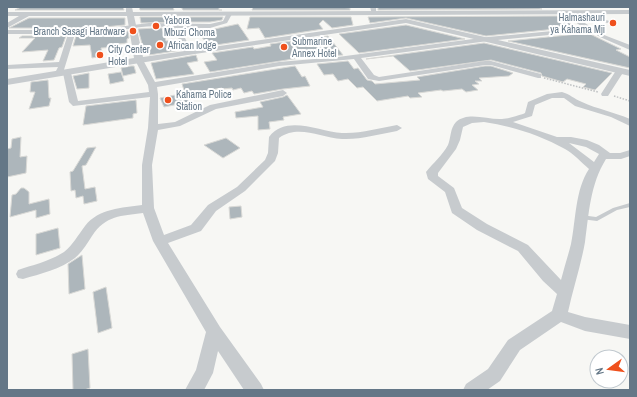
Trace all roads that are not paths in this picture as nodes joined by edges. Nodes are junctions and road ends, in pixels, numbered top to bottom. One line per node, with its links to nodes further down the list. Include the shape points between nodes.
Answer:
1 (40, 7): 8 (street)
2 (129, 10): 8 (street); 9 (street); 13 (street)
3 (374, 10): 4 (street); 9 (street)
4 (564, 12): 5 (street); 14 (street)
5 (583, 12): 6 (street); 10 (lane)
6 (630, 12)
7 (7, 14): 8 (street)
8 (28, 14): 12 (street)
9 (229, 14): 11 (street, via 223,24)
10 (608, 22)
11 (167, 24): 13 (street); 19 (street, via 178,29)
12 (7, 26)
13 (133, 28): 16 (street); 21 (street)
14 (590, 29): 17 (street); 18 (street)
15 (7, 32): 16 (street)
16 (72, 32): 22 (street)
17 (488, 39): 19 (street, via 417,22 399,21); 20 (street); 24 (street)
18 (630, 48)
19 (188, 52): 21 (street)
20 (355, 56): 27 (street, via 371,77 379,80 485,63); 29 (street, via 279,64)
21 (139, 60): 25 (street); 29 (street)
22 (62, 64): 23 (street); 25 (street)
23 (7, 67)
24 (620, 71): 26 (street); 31 (street)
25 (63, 73): 28 (street); 29 (street, via 76,104)
26 (630, 73)
27 (538, 76)
28 (7, 82)
29 (153, 89): 34 (street)
30 (283, 93): 34 (street, via 213,107 171,126)
31 (605, 94)
32 (503, 122): 33 (street, via 526,116 531,104 556,94 567,96 578,104 609,113); 36 (street); 45 (street, via 477,120 461,123 448,155 432,172 432,177 450,191 456,210 523,248)
33 (630, 123)
34 (153, 128): 41 (street, via 147,165)
35 (397, 128): 43 (street, via 343,136 305,128 279,133 274,137 270,161 241,189 212,208 196,228)
36 (555, 140): 38 (street, via 590,144); 39 (street, via 576,152)
37 (630, 153): 38 (street, via 621,156)
38 (606, 155): 39 (street)
39 (595, 168): 42 (street, via 588,185)
40 (630, 205): 42 (lane, via 615,209 597,219)
41 (148, 208): 43 (street); 44 (street, via 103,217 72,253 56,262)
42 (582, 217): 45 (street)
43 (160, 241): 47 (street)
44 (22, 274)
45 (565, 292): 46 (street)
46 (559, 315): 48 (street, via 585,324); 51 (street, via 514,345 494,374)
47 (214, 332): 49 (street, via 204,373); 50 (street)
48 (630, 332)
49 (194, 390)
50 (255, 390)
51 (474, 390)

